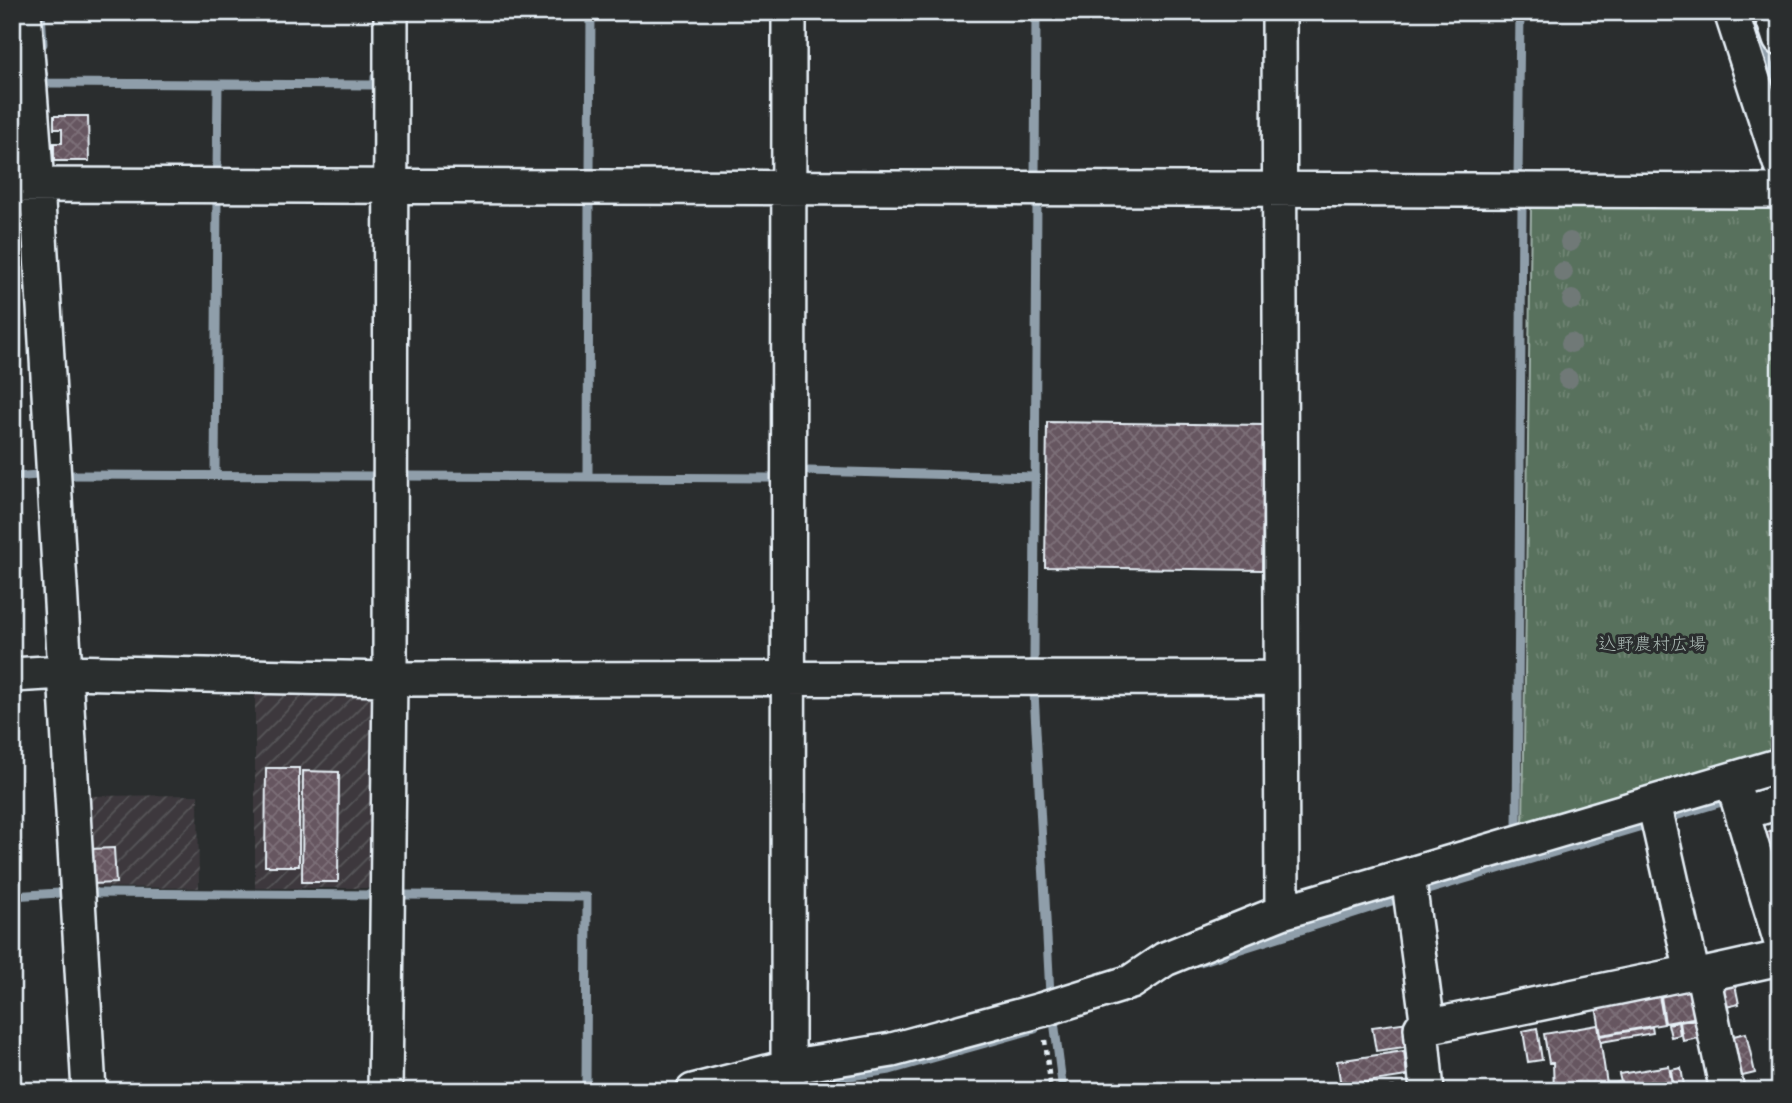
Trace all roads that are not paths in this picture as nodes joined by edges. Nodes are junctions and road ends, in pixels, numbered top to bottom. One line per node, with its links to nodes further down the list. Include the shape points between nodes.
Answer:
1 (24, 12): 9 (street)
2 (391, 12): 10 (street)
3 (789, 12): 11 (street)
4 (1279, 12): 12 (street)
5 (1731, 12): 8 (street)
6 (1771, 12): 7 (street)
7 (1780, 38)
8 (1780, 163)
9 (24, 184): 10 (street); 14 (street)
10 (390, 185): 11 (street); 17 (street)
11 (787, 187): 12 (street); 18 (street)
12 (1279, 189): 13 (street); 16 (street)
13 (1780, 191)
14 (64, 672): 15 (street); 17 (street); 31 (street)
15 (12, 675)
16 (1281, 678): 18 (street); 25 (street)
17 (390, 679): 18 (street); 32 (street)
18 (788, 679): 30 (street)
19 (1780, 765): 20 (street)
20 (1732, 780): 22 (street); 23 (street)
21 (1780, 802): 23 (street)
22 (1654, 803): 24 (street); 28 (street)
23 (1742, 813): 26 (street)
24 (1408, 875): 25 (street); 29 (street)
25 (1282, 912): 30 (street, via 1165,959 1131,982)
26 (1780, 939)
27 (1780, 958): 28 (street)
28 (1697, 974): 29 (street); 35 (street)
29 (1428, 1027): 34 (street, via 1421,1028)
30 (788, 1079): 33 (street)
31 (89, 1091)
32 (385, 1091)
33 (693, 1091)
34 (1427, 1091)
35 (1727, 1091)

